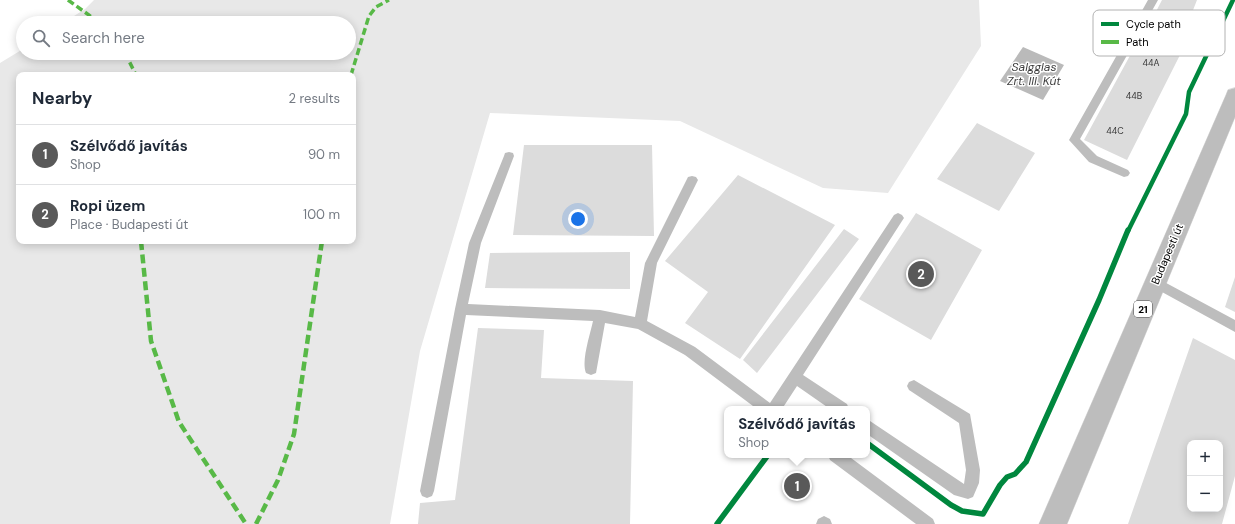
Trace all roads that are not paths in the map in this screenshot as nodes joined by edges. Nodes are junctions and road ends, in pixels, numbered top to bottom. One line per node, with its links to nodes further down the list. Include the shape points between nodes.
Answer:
1 (1154, 0): 2 (lane)
2 (1148, 10)
3 (1122, 56): 6 (lane, via 1074,140 1093,159)
4 (1235, 95): 9 (main road, Budapesti út / 21)
5 (509, 156): 10 (lane, via 475,243)
6 (1124, 173)
7 (692, 180): 12 (lane, via 651,263)
8 (898, 218): 15 (lane)
9 (1154, 282): 13 (lane); 24 (main road, Budapesti út / 21)
10 (462, 309): 11 (lane); 22 (lane)
11 (600, 316): 12 (lane); 14 (lane)
12 (640, 324): 17 (lane, via 690,351)
13 (1235, 326)
14 (591, 369)
15 (795, 377): 18 (lane); 19 (lane)
16 (914, 386): 20 (lane, via 965,419 972,470 972,483 968,492 959,490)
17 (764, 406)
18 (776, 406)
19 (838, 406)
20 (870, 428)
21 (839, 458): 23 (lane)
22 (427, 491)
23 (928, 524)
24 (1053, 524)

